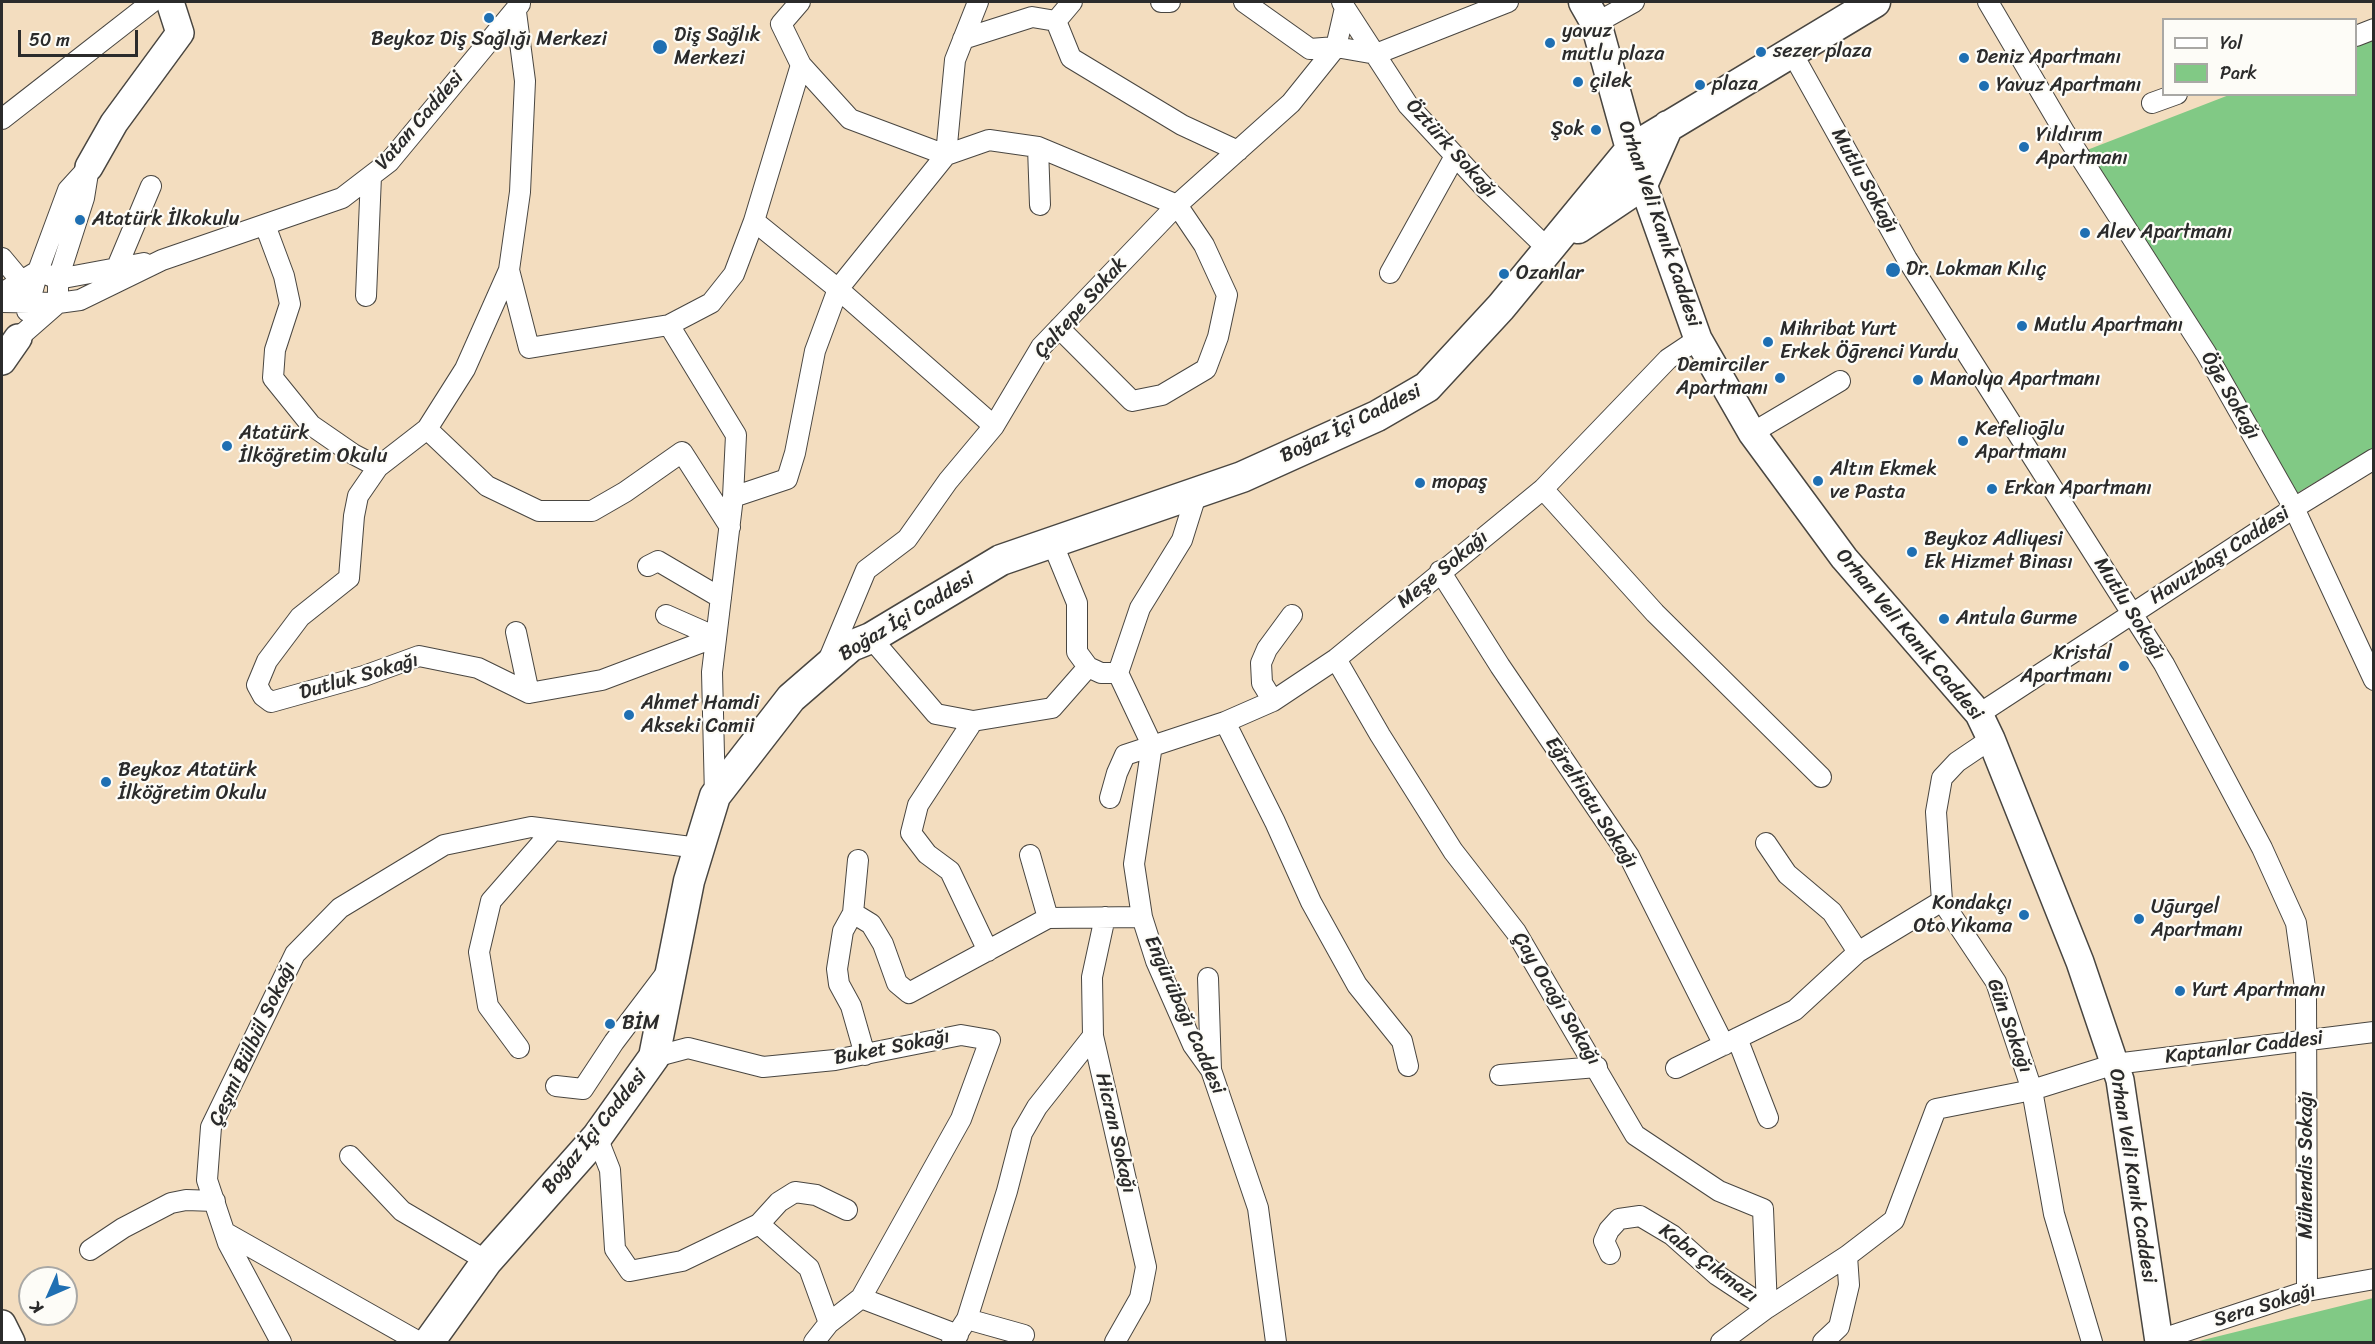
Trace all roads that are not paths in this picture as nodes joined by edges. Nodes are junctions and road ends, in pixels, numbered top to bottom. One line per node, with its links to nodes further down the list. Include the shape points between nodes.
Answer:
1 (152, 2): 26 (street)
2 (170, 2): 33 (street, via 180,33 114,123)
3 (800, 2): 23 (street, via 781,24)
4 (978, 2): 19 (street)
5 (1072, 2): 16 (street)
6 (1161, 2): 7 (street)
7 (1170, 2)
8 (1244, 2): 20 (street, via 1310,49)
9 (1508, 2): 22 (street)
10 (1634, 2): 15 (street)
11 (1875, 2): 21 (main road, Boğaz İçi Caddesi)
12 (1988, 2): 69 (street, Öḡe Sokağı, via 2064,134 2206,353)
13 (1344, 5): 20 (street, Çaltepe Sokak); 22 (street, Öztürk Sokağı)
14 (519, 7): 34 (street, Vatan Caddesi, via 389,162); 45 (street, via 525,81 519,192)
15 (1590, 12): 29 (main road, Orhan Veli Kanık Caddesi)
16 (1056, 21): 19 (street, via 1032,17); 30 (street, via 1071,58 1182,125)
17 (2373, 29): 18 (street)
18 (2357, 35)
19 (963, 39): 31 (street, via 955,60)
20 (1336, 47): 22 (street); 30 (street, Çaltepe Sokak, via 1291,103)
21 (1791, 51): 27 (main road, Boğaz İçi Caddesi); 75 (street, Mutlu Sokağı, via 1907,259)
22 (1376, 54): 32 (street, Öztürk Sokağı, via 1408,105)
23 (801, 65): 31 (street, via 850,120); 39 (street)
24 (2171, 96): 25 (street)
25 (2152, 103)
26 (2, 119)
27 (1668, 126): 29 (main road, Boğaz İçi Caddesi); 35 (main road)
28 (1038, 147): 31 (street, via 989,140); 37 (street); 38 (street)
29 (1630, 149): 35 (street, Orhan Veli Kanık Caddesi); 41 (main road, Boğaz İçi Caddesi)
30 (1238, 151): 37 (street, Çaltepe Sokak)
31 (946, 155): 49 (street)
32 (1455, 156): 41 (street, Öztürk Sokağı); 46 (street)
33 (89, 167): 47 (street, via 68,190); 48 (street, via 84,198)
34 (371, 176): 40 (street, Vatan Caddesi, via 342,198); 51 (street)
35 (1642, 185): 41 (main road); 58 (street, Orhan Veli Kanık Caddesi)
36 (151, 186): 44 (street)
37 (1177, 205): 56 (street, Çaltepe Sokak); 56 (street, via 1204,245 1227,295 1206,369 1162,395 1132,401)
38 (1040, 206)
39 (754, 222): 49 (street); 55 (street, via 734,274 711,303)
40 (265, 225): 43 (street, Vatan Caddesi); 65 (street, via 290,304 275,350 273,378 311,425)
41 (1548, 249): 67 (main road, Boğaz İçi Caddesi, via 1427,387 1242,477)
42 (2, 258): 47 (street)
43 (162, 260): 44 (street, Vatan Caddesi); 54 (street, Vatan Caddesi, via 81,300)
44 (117, 267): 48 (street, Vatan Caddesi)
45 (509, 270): 55 (street, via 529,348); 62 (street, via 465,369)
46 (1390, 273)
47 (30, 276): 48 (street); 50 (street); 52 (street)
48 (58, 279): 54 (street)
49 (838, 289): 61 (street); 68 (street, via 815,351 787,479)
50 (2, 293)
51 (366, 296)
52 (30, 301): 53 (street, Vatan Caddesi); 54 (street, Vatan Caddesi); 57 (street)
53 (2, 302)
54 (58, 303): 57 (street)
55 (669, 325): 68 (street, via 736,435)
56 (1059, 328): 61 (street, Çaltepe Sokak, via 1041,347)
57 (18, 338): 59 (street)
58 (1698, 339): 63 (street, Orhan Veli Kanık Caddesi); 66 (street, Meşe Sokağı, via 1668,359)
59 (2, 361)
60 (1840, 381): 63 (street)
61 (994, 426): 83 (street, Çaltepe Sokak, via 907,539 866,570)
62 (427, 429): 65 (street); 70 (street, via 487,486 539,511 592,511 682,452)
63 (1752, 433): 88 (street, Orhan Veli Kanık Caddesi, via 1844,558)
64 (2373, 459): 69 (street, Havuzbaşı Caddesi)
65 (378, 467): 86 (street, Dutluk Sokağı, via 358,496 349,578 300,617 267,661 257,685 263,696 271,702 419,656 478,668)
66 (1543, 489): 73 (street, Meşe Sokağı); 93 (street, via 1654,613)
67 (1197, 492): 71 (main road, Boğaz İçi Caddesi); 84 (street, via 1182,540 1140,608)
68 (733, 497): 70 (street)
69 (2294, 508): 75 (street, Havuzbaşı Caddesi); 85 (street, Öḡe Sokağı)
70 (730, 527): 74 (street)
71 (1052, 542): 80 (main road, Boğaz İçi Caddesi, via 1001,560); 82 (street, via 1077,603 1077,652)
72 (648, 567): 74 (street, via 658,561)
73 (1440, 571): 81 (street, Meşe Sokağı); 113 (street, Eğreltiotu Sokağı, via 1629,856)
74 (721, 598): 79 (street)
75 (2132, 613): 88 (street, Havuzbaşı Caddesi); 112 (street, Mutlu Sokağı, via 2164,663 2232,791 2296,923 2306,995)
76 (666, 615): 79 (street)
77 (1292, 615): 87 (street, via 1261,663 1262,683)
78 (516, 632): 86 (street)
79 (716, 637): 86 (street, via 602,680); 94 (street, via 712,672)
80 (872, 638): 83 (main road, Boğaz İçi Caddesi, via 851,646); 89 (street, via 936,714)
81 (1336, 659): 87 (street, Meşe Sokağı); 119 (street, Çay Ocağı Sokağı, via 1453,851 1516,932)
82 (1088, 667): 84 (street, via 1101,674); 89 (street, via 1052,708)
83 (825, 669): 94 (main road, Boğaz İçi Caddesi, via 791,698)
84 (1118, 673): 92 (street)
85 (2373, 680)
86 (529, 693)
87 (1273, 701): 90 (street, Meşe Sokağı)
88 (1979, 714): 91 (street, Orhan Veli Kanık Caddesi)
89 (972, 721): 106 (street, via 918,806 911,833 927,854 950,871)
90 (1225, 722): 92 (street, Meşe Sokağı); 118 (street, via 1311,902 1357,985 1402,1041)
91 (1991, 739): 101 (street, Gün Sokağı, via 1957,762 1942,778 1936,812); 117 (street, Orhan Veli Kanık Caddesi, via 2080,962)
92 (1152, 745): 95 (street, Meşe Sokağı, via 1125,755); 105 (street, Engürübağı Caddesi, via 1134,864)
93 (1821, 777)
94 (715, 796): 98 (main road, Boğaz İçi Caddesi)
95 (1110, 798)
96 (553, 830): 98 (street, Çeşmi Bülbül Sokağı); 114 (street, via 491,901 479,952 488,1006); 128 (street, Çeşmi Bülbül Sokağı, via 531,827 444,845 340,908 296,954 211,1127 207,1180)
97 (1766, 843): 107 (street, via 1787,874 1832,912)
98 (699, 848): 108 (main road, Boğaz İçi Caddesi)
99 (1030, 855): 104 (street)
100 (858, 860): 102 (street)
101 (1942, 901): 107 (street); 124 (street, Gün Sokağı, via 1996,982)
102 (853, 913): 106 (street, via 871,924 897,983 909,993); 115 (street, via 843,931 837,969)
103 (1106, 917): 104 (street); 105 (street); 111 (street, Hicran Sokağı, via 1092,977)
104 (1048, 918): 106 (street)
105 (1142, 918): 121 (street, Engürübağı Caddesi, via 1156,961 1193,1045)
106 (988, 951)
107 (1858, 952): 113 (street, via 1795,1010)
108 (673, 965): 116 (main road, Boğaz İçi Caddesi); 123 (street, via 614,1042 584,1089)
109 (1208, 978): 121 (street)
110 (2373, 1032): 112 (street, Kaptanlar Caddesi)
111 (1093, 1036): 142 (street, via 1037,1107 1022,1133 1007,1191); 149 (street, Hicran Sokağı, via 1146,1267 1140,1298)
112 (2307, 1039): 117 (street, Kaptanlar Caddesi); 137 (street, Mühendis Sokağı)
113 (1731, 1042): 120 (street); 125 (street, Eğreltiotu Sokağı)
114 (519, 1048)
115 (865, 1055): 116 (street, Buket Sokağı, via 763,1067 688,1048); 138 (street, Buket Sokağı, via 961,1035 990,1040 961,1119)
116 (654, 1057): 126 (main road, Boğaz İçi Caddesi)
117 (2115, 1064): 124 (street, Kaptanlar Caddesi); 154 (street, Orhan Veli Kanık Caddesi, via 2152,1302)
118 (1408, 1066)
119 (1597, 1067): 122 (street); 139 (street, Çay Ocağı Sokağı, via 1635,1135 1719,1191 1763,1209)
120 (1676, 1068)
121 (1211, 1070): 150 (street, Engürübağı Caddesi, via 1258,1208)
122 (1500, 1075)
123 (556, 1086)
124 (2032, 1090): 134 (street, Kaptanlar Caddesi, via 1936,1109 1894,1220); 153 (street, Gün Sokağı, via 2054,1214)
125 (1768, 1118)
126 (597, 1137): 130 (street, via 610,1170 615,1250 630,1271 682,1261); 135 (main road, Boğaz İçi Caddesi)
127 (350, 1156): 135 (street, via 402,1211)
128 (214, 1201): 131 (street, Çeşmi Bülbül Sokağı); 132 (street, via 171,1203 123,1227)
129 (847, 1210): 130 (street, via 816,1195 795,1192 779,1202)
130 (759, 1224): 140 (street, via 809,1268)
131 (226, 1233): 145 (street, Çeşmi Bülbül Sokağı); 146 (street)
132 (90, 1250)
133 (1610, 1254): 139 (street, Kaba Çıkmazı, via 1604,1241 1609,1230 1618,1219 1640,1216 1672,1235 1717,1275)
134 (1847, 1256): 139 (street); 152 (street, via 1849,1285 1839,1327)
135 (487, 1261): 147 (main road, Boğaz İçi Caddesi)
136 (2373, 1279): 137 (street, Sera Sokağı)
137 (2307, 1291): 154 (street, Sera Sokağı)
138 (861, 1298): 140 (street, Buket Sokağı); 142 (street)
139 (1767, 1308): 151 (street)
140 (829, 1323): 148 (street, Buket Sokağı)
141 (2, 1324): 144 (street)
142 (959, 1332): 143 (street)
143 (1024, 1335)
144 (11, 1342)
145 (281, 1342)
146 (419, 1342)
147 (429, 1342)
148 (814, 1342)
149 (1115, 1342)
150 (1276, 1342)
151 (1721, 1342)
152 (1823, 1342)
153 (2092, 1342)
154 (2153, 1342)

